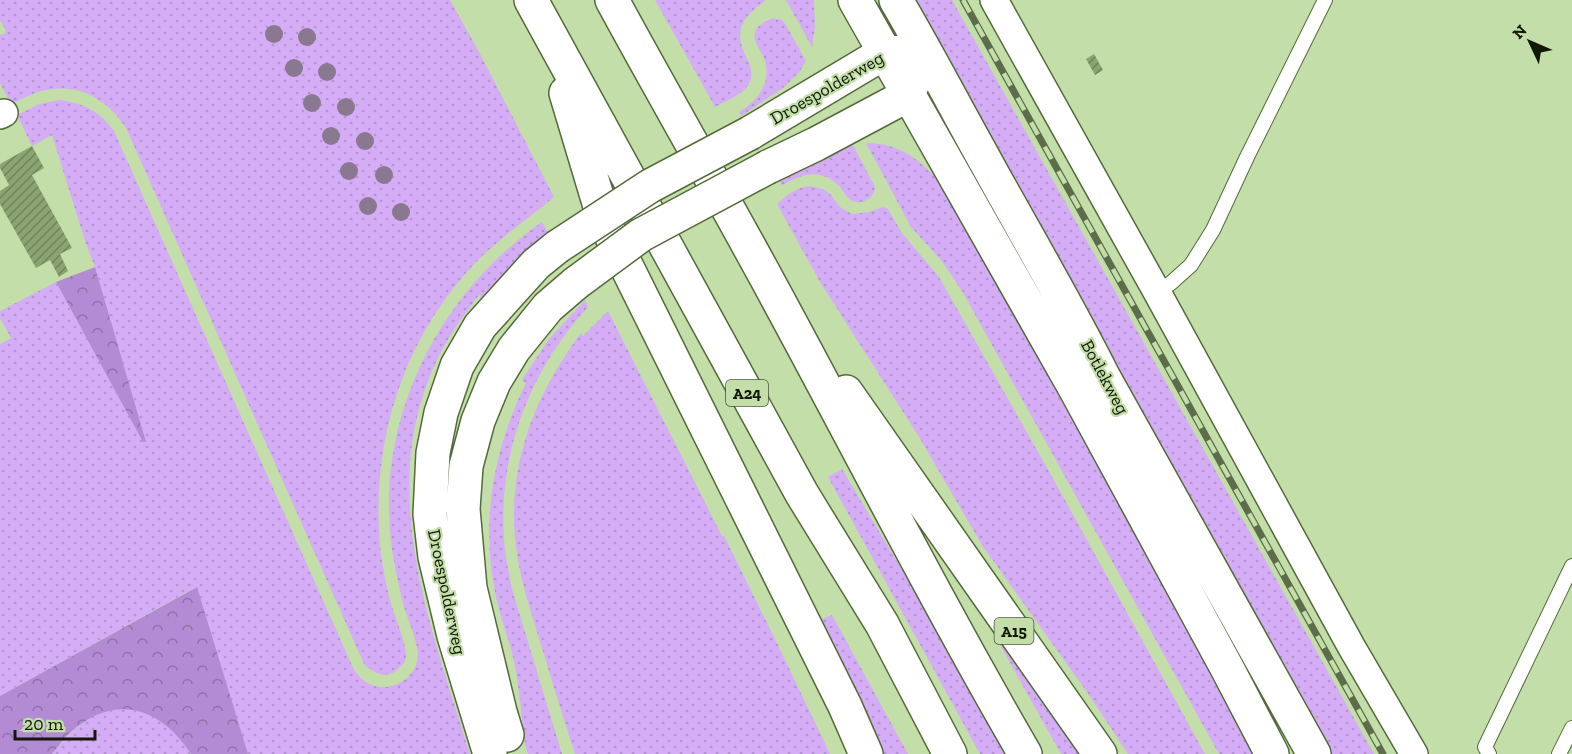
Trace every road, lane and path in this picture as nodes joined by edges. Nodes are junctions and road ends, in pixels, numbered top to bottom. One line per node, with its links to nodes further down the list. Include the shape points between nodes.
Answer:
1 (531, 0): 7 (main road, A24)
2 (612, 0): 11 (main road)
3 (855, 0): 9 (main road, Botlekweg)
4 (896, 0): 8 (main road, Botlekweg)
5 (994, 0): 12 (street)
6 (1325, 0): 12 (lane, via 1213,230 1191,265)
7 (548, 30): 17 (main road, A24, via 605,223 846,706); 18 (main road, A24, via 802,494 887,634)
8 (926, 51): 9 (main road, Droespolderweg); 10 (main road); 22 (main road, Botlekweg)
9 (884, 53): 10 (main road, Botlekweg); 15 (main road, Droespolderweg, bridge, via 750,133 650,186 557,247 536,264 480,326 457,366 433,453 430,514 435,557 454,636)
10 (908, 95): 16 (main road, Droespolderweg, bridge, via 641,235 548,307 514,349 494,382 465,466 463,509 470,588); 21 (main road, Botlekweg, via 1076,390)
11 (767, 280): 19 (main road); 20 (main road, A15)
12 (1157, 292): 23 (street)
13 (1572, 566): 24 (lane, via 1485,747)
14 (1572, 728): 25 (lane)
15 (490, 754)
16 (513, 754)
17 (866, 754)
18 (950, 754)
19 (1025, 754)
20 (1100, 754)
21 (1272, 754)
22 (1314, 754)
23 (1414, 754)
24 (1489, 754)
25 (1559, 754)

